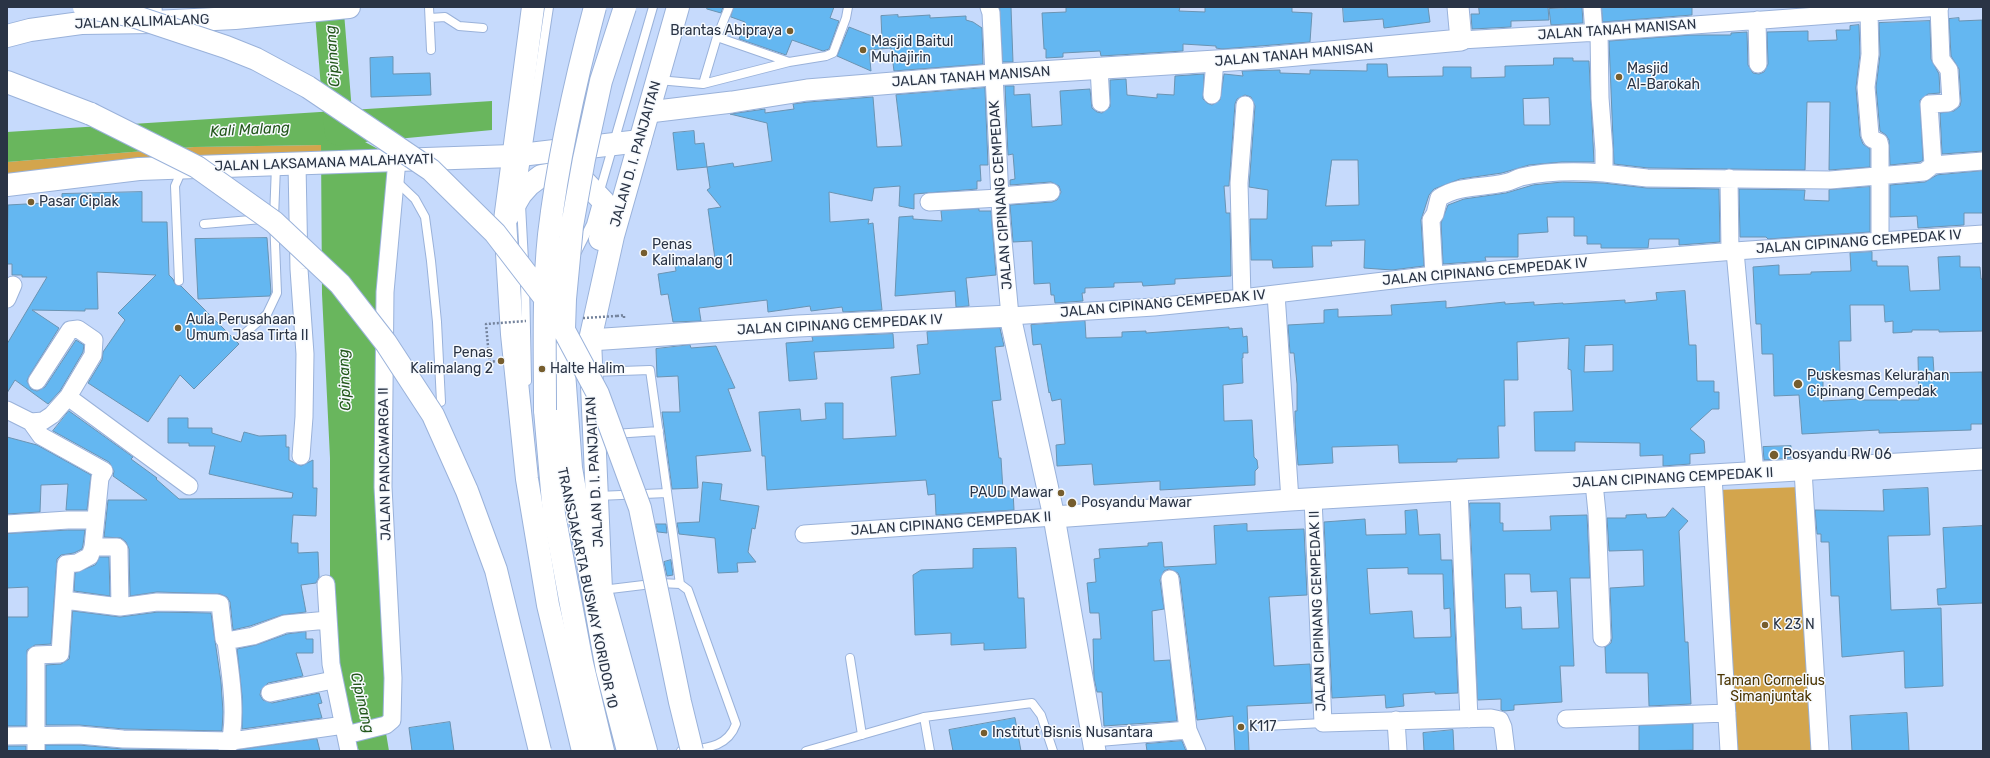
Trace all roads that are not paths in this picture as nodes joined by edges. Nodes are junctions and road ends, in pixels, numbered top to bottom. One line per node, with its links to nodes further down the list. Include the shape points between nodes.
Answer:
1 (349, 7): 16 (main road, JALAN KALIMALANG, via 290,12)
2 (429, 7): 19 (lane)
3 (533, 7): 41 (main road)
4 (549, 7): 41 (lane)
5 (595, 7): 126 (main road, bridge, via 576,79 549,235 545,298 545,410 554,514 582,664)
6 (625, 7): 128 (main road, bridge, via 601,81 572,226 564,299 563,358 572,476 605,663)
7 (653, 7): 40 (lane)
8 (678, 7): 32 (main road, JALAN D. I. PANJAITAN)
9 (729, 7): 24 (lane)
10 (848, 7): 28 (lane, via 833,53)
11 (989, 7): 31 (street, JALAN CIPINANG CEMPEDAK)
12 (1458, 7): 25 (street)
13 (1592, 7): 22 (street)
14 (1939, 7): 17 (street, JALAN TANAH MANISAN); 45 (street, via 1941,59 1949,70 1951,101 1929,104)
15 (81, 12): 18 (main road, JALAN KALIMALANG); 23 (main road, JALAN KALIMALANG); 131 (main road, bridge, via 133,16 226,47 256,59 308,86 431,170 495,233 551,306 598,394 640,508)
16 (236, 12): 18 (main road, JALAN KALIMALANG)
17 (1869, 12): 20 (street, JALAN TANAH MANISAN); 48 (street, via 1870,54 1866,87 1870,135 1880,146)
18 (153, 14)
19 (430, 18): 21 (lane, via 445,17 459,26); 26 (lane)
20 (1757, 20): 22 (street, JALAN TANAH MANISAN); 29 (street)
21 (483, 28)
22 (1597, 32): 25 (street, JALAN TANAH MANISAN); 47 (street)
23 (7, 36)
24 (718, 37): 28 (lane); 34 (lane)
25 (1461, 40): 27 (street, JALAN TANAH MANISAN)
26 (431, 50)
27 (1215, 61): 30 (street, JALAN TANAH MANISAN); 35 (street)
28 (789, 62): 34 (lane)
29 (1758, 64)
30 (1100, 68): 31 (street, JALAN TANAH MANISAN); 36 (street)
31 (992, 75): 38 (street, JALAN TANAH MANISAN, via 807,90); 55 (street, JALAN CIPINANG CEMPEDAK)
32 (658, 80): 34 (lane); 38 (main road, JALAN D. I. PANJAITAN)
33 (7, 82): 124 (main road, bridge, via 91,114 197,167 274,222 340,284 386,343 433,415 467,491 496,570)
34 (704, 84)
35 (1212, 95)
36 (1101, 103)
37 (1245, 105): 66 (street, via 1239,183)
38 (649, 112): 39 (main road, JALAN D. I. PANJAITAN)
39 (640, 141): 40 (main road, JALAN LAKSAMANA MALAHAYATI); 69 (main road, JALAN D. I. PANJAITAN, via 604,271)
40 (615, 143): 41 (main road, JALAN LAKSAMANA MALAHAYATI); 54 (lane)
41 (520, 155): 42 (main road, JALAN LAKSAMANA MALAHAYATI); 53 (lane); 58 (main road)
42 (395, 160): 44 (main road, JALAN LAKSAMANA MALAHAYATI); 50 (street, JALAN PANCAWARGA II)
43 (1983, 161): 45 (street)
44 (295, 164): 46 (main road, JALAN LAKSAMANA MALAHAYATI); 57 (lane); 79 (street, via 305,354)
45 (1933, 165): 48 (street, via 1924,172)
46 (182, 169): 51 (main road, JALAN LAKSAMANA MALAHAYATI, via 139,169); 64 (lane, via 175,186)
47 (1604, 173): 49 (street, via 1646,178); 63 (street, via 1583,172 1522,177 1503,183 1468,186 1443,195 1439,198 1431,220)
48 (1880, 177): 49 (street, via 1830,180); 61 (street)
49 (1729, 178): 62 (street)
50 (396, 182): 74 (lane, via 415,199 425,217 436,314); 120 (street, JALAN PANCAWARGA II, via 385,292 383,487 393,678 392,720 386,725)
51 (7, 185)
52 (1051, 192): 55 (street)
53 (521, 194): 54 (main road, via 541,176 559,173 583,180); 58 (main road); 100 (lane, via 527,351 526,391 532,471)
54 (599, 196): 72 (lane, via 591,224 572,261 560,302); 90 (main road, via 604,202 605,214 587,302 582,341 584,464)
55 (999, 197): 56 (street); 67 (street, JALAN CIPINANG CEMPEDAK)
56 (929, 202)
57 (274, 218): 59 (lane); 68 (lane, via 277,293 267,314)
58 (505, 220): 125 (main road, via 512,334 527,479 548,605)
59 (204, 224)
60 (1983, 234): 61 (street, JALAN CIPINANG CEMPEDAK IV)
61 (1880, 241): 62 (street, JALAN CIPINANG CEMPEDAK IV)
62 (1732, 251): 63 (street, JALAN CIPINANG CEMPEDAK IV); 82 (street, JALAN CIPINANG CEMPEDAK IV)
63 (1434, 275): 65 (street, JALAN CIPINANG CEMPEDAK IV)
64 (179, 281)
65 (1276, 294): 66 (street, JALAN CIPINANG CEMPEDAK IV); 89 (street, JALAN CIPINANG CEMPEDAK II)
66 (1242, 298): 67 (street, JALAN CIPINANG CEMPEDAK IV, via 1154,307)
67 (1010, 316): 69 (street, JALAN CIPINANG CEMPEDAK IV, via 798,326); 91 (street)
68 (243, 335)
69 (590, 340): 70 (main road, JALAN D. I. PANJAITAN)
70 (591, 372): 77 (lane, via 650,370); 78 (main road, JALAN D. I. PANJAITAN)
71 (37, 381): 73 (street, via 70,330 78,329 94,340 93,355)
72 (556, 388)
73 (68, 398): 76 (street, via 52,415 42,421); 85 (street)
74 (441, 402)
75 (7, 410): 76 (street)
76 (31, 422): 92 (street, via 41,436 104,471 100,478)
77 (659, 431): 78 (lane); 87 (lane)
78 (593, 436): 90 (main road, JALAN D. I. PANJAITAN)
79 (301, 456)
80 (1983, 459): 81 (street, JALAN CIPINANG CEMPEDAK II)
81 (1803, 470): 82 (street, JALAN CIPINANG CEMPEDAK II); 139 (street)
82 (1755, 473): 83 (street, JALAN CIPINANG CEMPEDAK II)
83 (1713, 476): 84 (street, JALAN CIPINANG CEMPEDAK II); 110 (street)
84 (1594, 483): 86 (street, JALAN CIPINANG CEMPEDAK II); 105 (street)
85 (189, 486)
86 (1459, 491): 88 (street, JALAN CIPINANG CEMPEDAK II); 112 (street)
87 (667, 493): 90 (lane); 99 (lane)
88 (1313, 499): 89 (street, JALAN CIPINANG CEMPEDAK II); 115 (street, JALAN CIPINANG CEMPEDAK II)
89 (1290, 500): 91 (street, JALAN CIPINANG CEMPEDAK II)
90 (596, 503): 101 (main road, JALAN D. I. PANJAITAN)
91 (1054, 517): 95 (street, JALAN CIPINANG CEMPEDAK II); 122 (street)
92 (94, 520): 93 (street); 96 (street)
93 (7, 524)
94 (572, 526): 127 (lane, TRANSJAKARTA BUSWAY KORIDOR 10)
95 (804, 534)
96 (93, 547): 102 (street, via 90,556 77,563 66,564); 103 (street, via 119,549)
97 (1170, 579): 117 (street)
98 (326, 584): 104 (street)
99 (680, 584): 101 (lane, via 660,583); 130 (lane, via 688,590 736,724 732,735 717,746)
100 (555, 590)
101 (601, 590): 129 (main road, JALAN D. I. PANJAITAN)
102 (64, 600): 103 (street); 121 (street, via 60,654 36,655)
103 (120, 607): 106 (street, via 157,602 219,603)
104 (328, 620): 106 (street, via 285,624 253,636); 108 (street)
105 (1602, 638)
106 (226, 641): 123 (street, via 232,690)
107 (850, 658): 118 (lane)
108 (333, 680): 109 (street); 120 (street)
109 (270, 693)
110 (1727, 713): 113 (street); 138 (street)
111 (924, 717): 118 (lane); 133 (lane); 134 (lane, via 1032,703 1041,715)
112 (1469, 719): 114 (street); 137 (street, via 1500,720)
113 (1566, 719)
114 (1396, 720): 115 (street); 136 (street)
115 (1323, 723): 116 (lane)
116 (1265, 726)
117 (1188, 730): 122 (street); 135 (street)
118 (862, 735): 132 (lane)
119 (7, 736): 121 (street, JALAN PANCAWARGA II)
120 (348, 736): 123 (street, JALAN PANCAWARGA II)
121 (36, 743): 123 (street, JALAN PANCAWARGA II, via 79,735)
122 (1094, 745)
123 (229, 746)
124 (540, 751)
125 (583, 751)
126 (603, 751)
127 (621, 751)
128 (628, 751)
129 (646, 751)
130 (680, 751)
131 (692, 751)
132 (806, 751)
133 (930, 751)
134 (1053, 751)
135 (1197, 751)
136 (1398, 751)
137 (1506, 751)
138 (1729, 751)
139 (1820, 751)

